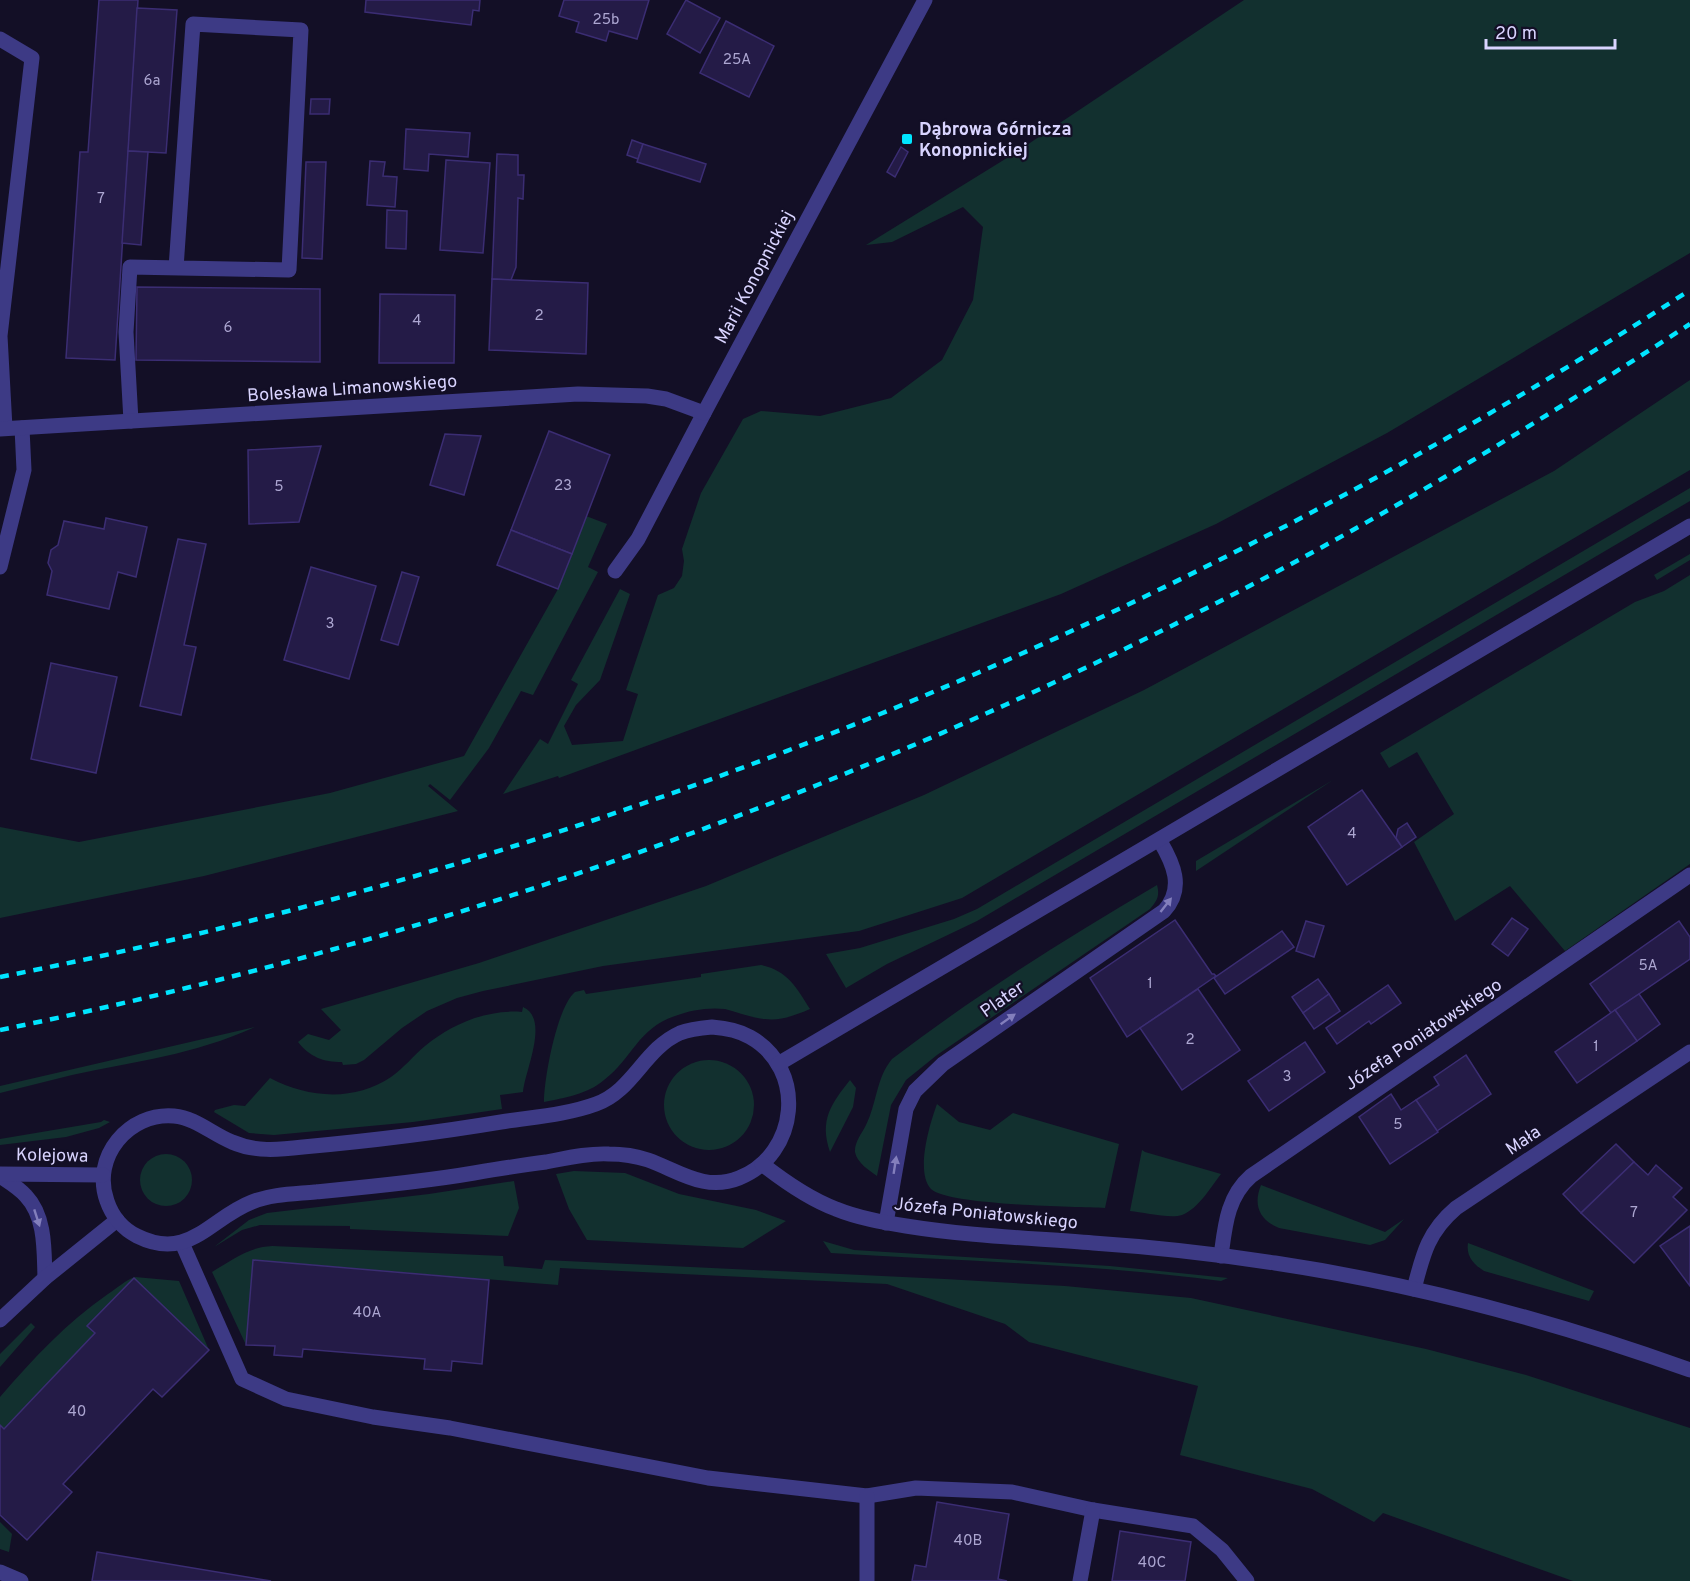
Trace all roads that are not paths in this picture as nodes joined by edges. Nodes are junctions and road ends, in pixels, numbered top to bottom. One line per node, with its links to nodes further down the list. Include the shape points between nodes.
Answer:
1 (925, 0): 4 (street, Marii Konopnickiej)
2 (0, 39): 7 (street, via 32,58 0,336)
3 (176, 268): 3 (street, via 289,270 301,30 193,24); 5 (street, via 130,267 126,332)
4 (704, 413): 5 (street, Bolesława Limanowskiego, via 647,396 578,394); 10 (street, Marii Konopnickiej, via 638,539)
5 (131, 421): 6 (street, Bolesława Limanowskiego)
6 (22, 428): 7 (street, Bolesława Limanowskiego); 9 (street, via 24,470)
7 (2, 429)
8 (1690, 526): 11 (street)
9 (0, 567)
10 (615, 571)
11 (1160, 841): 14 (street); 19 (street, Plater, one-way to 11, via 903,1119 915,1091 943,1065 1164,911 1173,895 1175,871)
12 (1690, 875): 21 (street, Józefa Poniatowskiego, via 1251,1176 1236,1191 1229,1208)
13 (1690, 1052): 23 (street, Mała, via 1442,1220 1427,1242)
14 (778, 1065): 15 (street, via 786,1082 789,1115 781,1140); 17 (street, via 770,1053 749,1037 728,1029 695,1029 661,1046 617,1094 587,1107 464,1129 279,1150 237,1145 185,1118 159,1116 121,1136 112,1147)
15 (762, 1164): 19 (street, Józefa Poniatowskiego, via 798,1190 835,1209); 20 (street, via 731,1181 706,1183 646,1159 597,1154 435,1179 273,1196 238,1208 198,1237)
16 (0, 1175): 17 (street, Kolejowa); 22 (street, one-way to 22, via 27,1197 34,1208 42,1231)
17 (103, 1175): 18 (street, via 106,1200)
18 (117, 1220): 20 (street, via 143,1239); 22 (street)
19 (886, 1223): 21 (street, Józefa Poniatowskiego)
20 (182, 1243): 26 (street, via 242,1379 286,1399 708,1478)
21 (1221, 1256): 23 (street, Józefa Poniatowskiego)
22 (45, 1278): 24 (street)
23 (1414, 1289): 25 (street, Józefa Poniatowskiego, via 1565,1329)
24 (0, 1320)
25 (1690, 1370)
26 (867, 1496): 27 (street, via 916,1488 1012,1492); 30 (street)
27 (1093, 1509): 31 (street); 32 (street, via 1193,1526 1222,1550)
28 (0, 1572): 29 (street)
29 (21, 1581)
30 (867, 1581)
31 (1080, 1581)
32 (1247, 1581)

